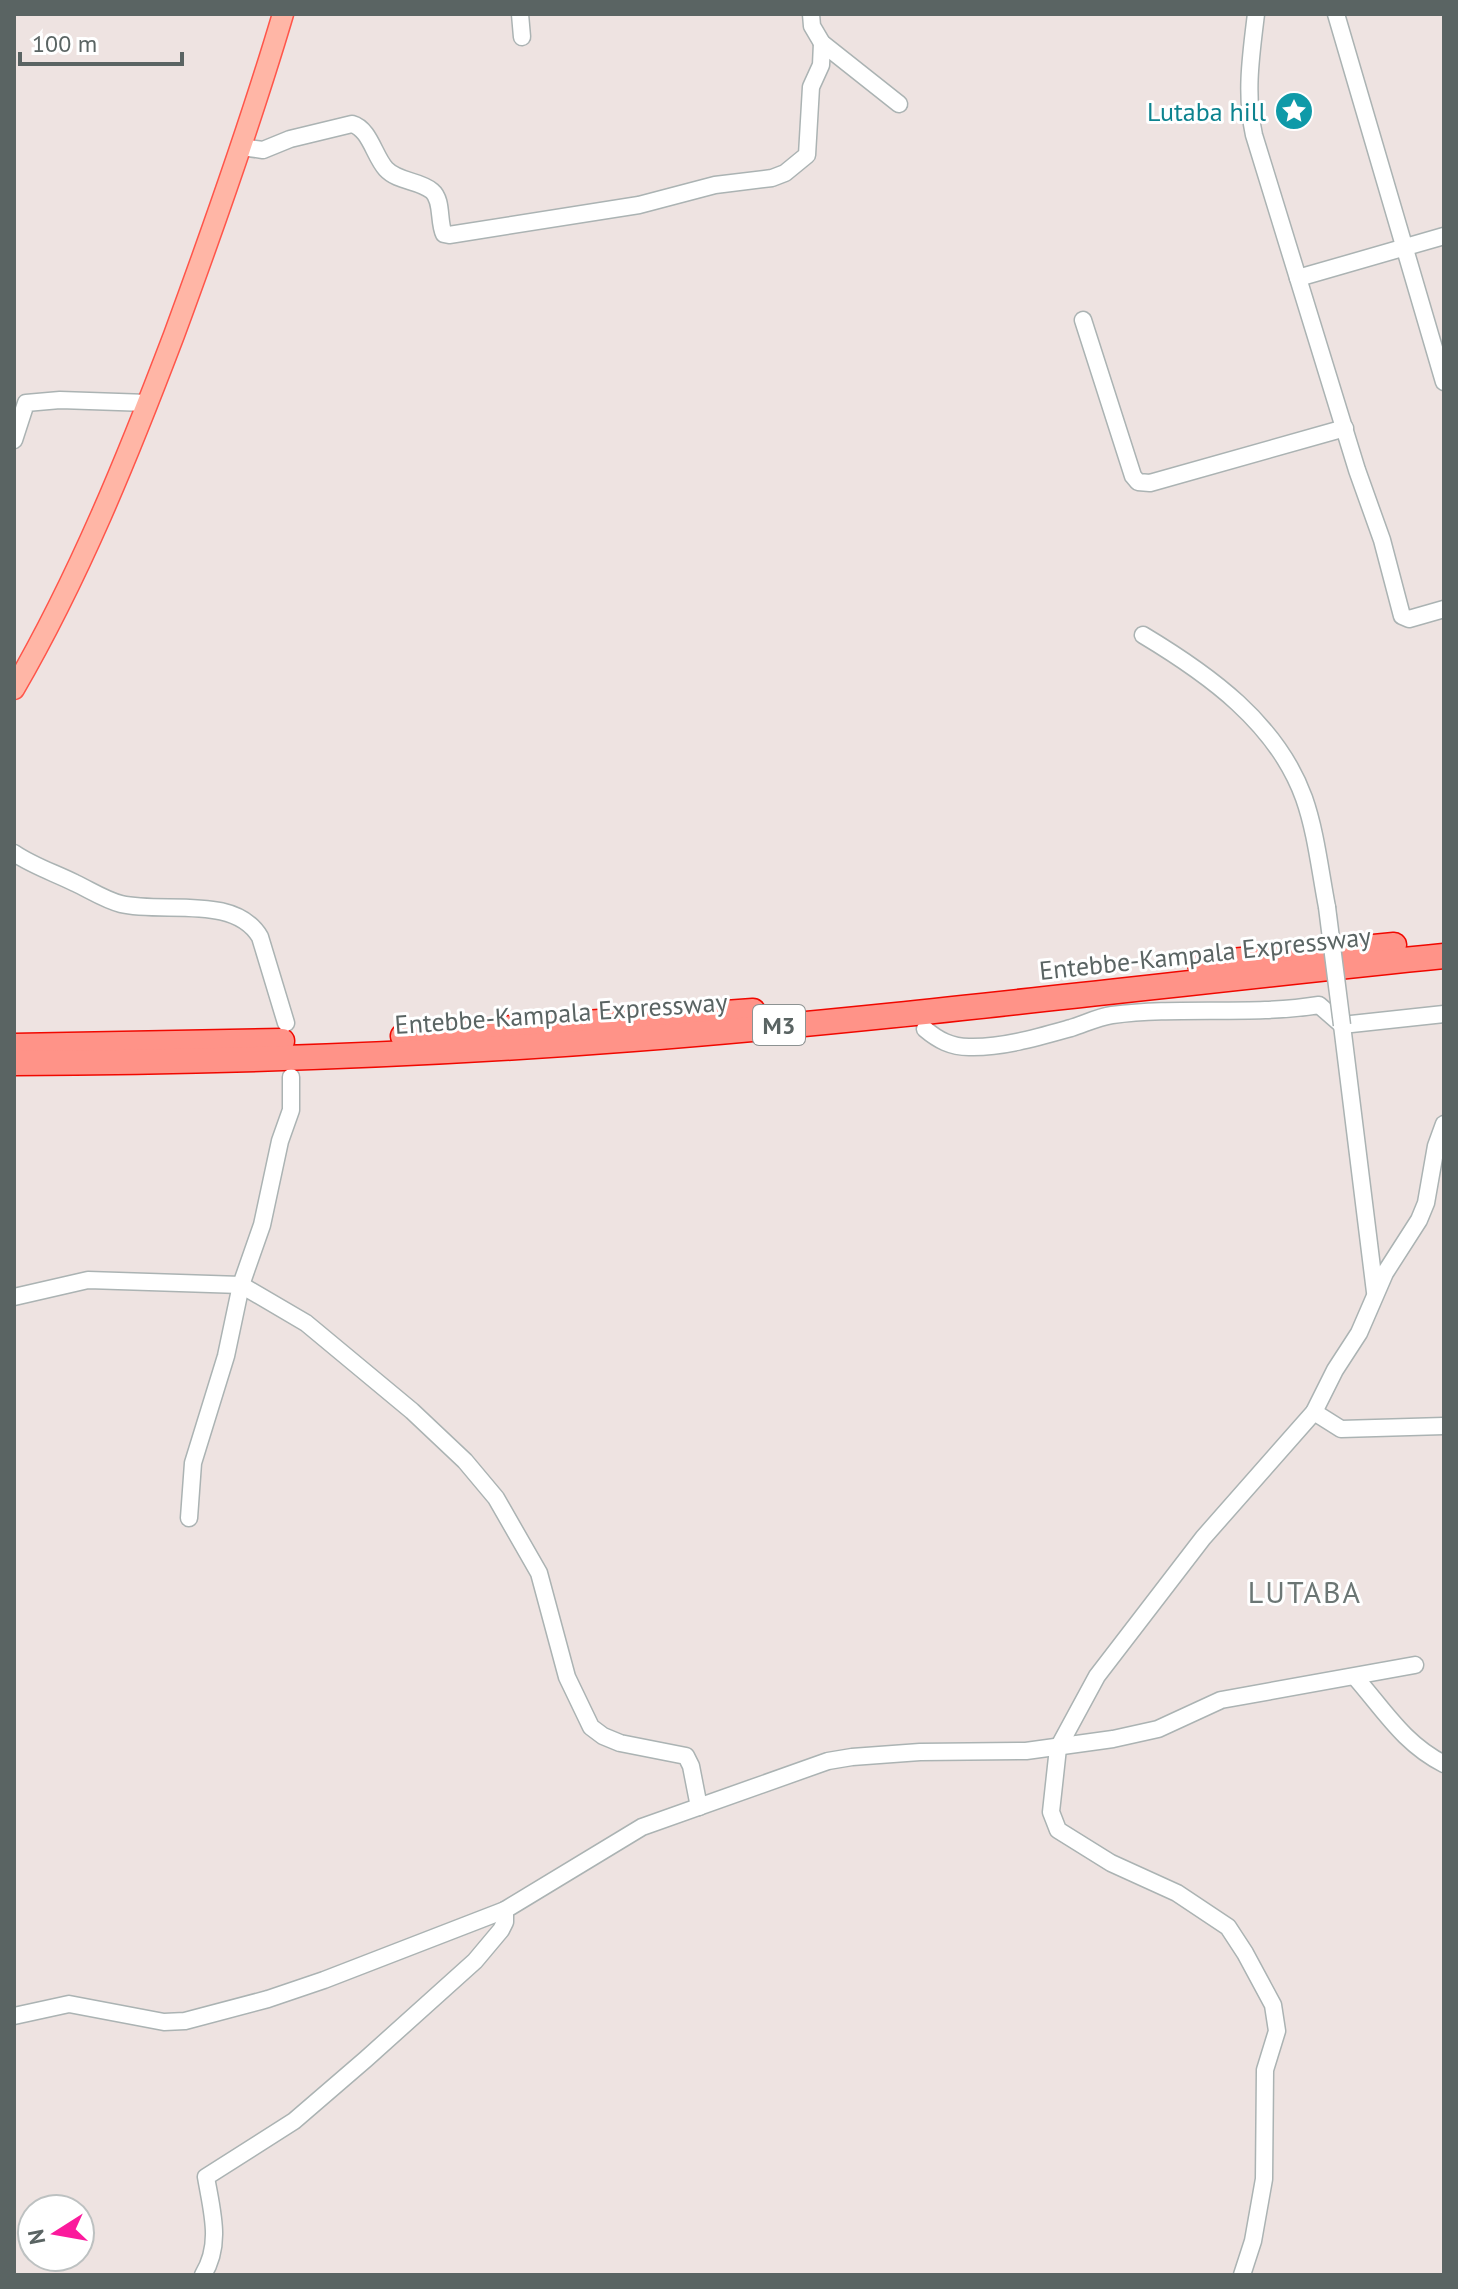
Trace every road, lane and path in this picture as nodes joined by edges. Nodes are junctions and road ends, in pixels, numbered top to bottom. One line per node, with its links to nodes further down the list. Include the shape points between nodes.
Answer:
1 (283, 14): 9 (main road)
2 (520, 14): 6 (street)
3 (811, 14): 7 (street)
4 (1256, 14): 12 (street, via 1249,111)
5 (1336, 14): 11 (street)
6 (522, 37)
7 (822, 43): 8 (street); 9 (street, via 821,65 811,87 807,155 799,164 772,178 715,185 639,205 449,235 441,228 432,191 393,176 357,125 263,150)
8 (899, 104)
9 (241, 147): 15 (main road)
10 (1444, 236): 11 (street)
11 (1403, 250): 12 (street); 14 (street)
12 (1298, 278): 16 (street)
13 (1083, 320): 16 (street, via 1138,482)
14 (1444, 382)
15 (148, 403): 17 (street, via 26,403); 20 (main road, via 56,609)
16 (1345, 428): 18 (street, via 1402,616 1409,619)
17 (14, 440)
18 (1444, 609)
19 (1143, 635): 26 (street, bridge, via 1249,712 1291,767 1305,800 1327,907)
20 (14, 689)
21 (14, 853): 25 (street, via 118,903 218,910 243,919 260,937)
22 (1444, 940): 28 (highway, Entebbe-Kampala Expressway / M3, via 826,1005 549,1027 338,1040)
23 (1444, 956): 29 (highway, Entebbe-Kampala Expressway / M3, via 636,1039 274,1057)
24 (1444, 1014): 26 (street)
25 (286, 1023)
26 (1342, 1025): 27 (street, via 1319,1005 1107,1016 1028,1040 980,1047 952,1045); 33 (street)
27 (925, 1029)
28 (14, 1046)
29 (14, 1063)
30 (291, 1077): 32 (street, via 291,1110)
31 (1444, 1124): 33 (street, via 1426,1203)
32 (241, 1285): 34 (street, via 88,1280); 37 (street, via 226,1356 193,1463); 42 (street, via 306,1323 465,1461 496,1498 539,1573 567,1677 591,1727 620,1743 686,1756)
33 (1375, 1292): 35 (street, via 1359,1333)
34 (14, 1297)
35 (1314, 1412): 36 (street, via 1341,1429); 40 (street, via 1203,1538 1097,1676)
36 (1444, 1426)
37 (189, 1518)
38 (1415, 1665): 39 (street)
39 (1355, 1677): 40 (street, via 1221,1700 1158,1729); 41 (street, via 1405,1739)
40 (1058, 1748): 42 (street, via 852,1757); 46 (street, via 1051,1812 1058,1830 1111,1863 1177,1893 1228,1927 1273,2005 1277,2031 1265,2070 1264,2179)
41 (1444, 1764)
42 (699, 1807): 43 (street, via 642,1827)
43 (505, 1910): 44 (street, via 324,1980 185,2021 164,2022 69,2004); 45 (street, via 501,1930 475,1961 366,2059 294,2121 206,2177 216,2236)
44 (14, 2016)
45 (203, 2275)
46 (1242, 2275)

